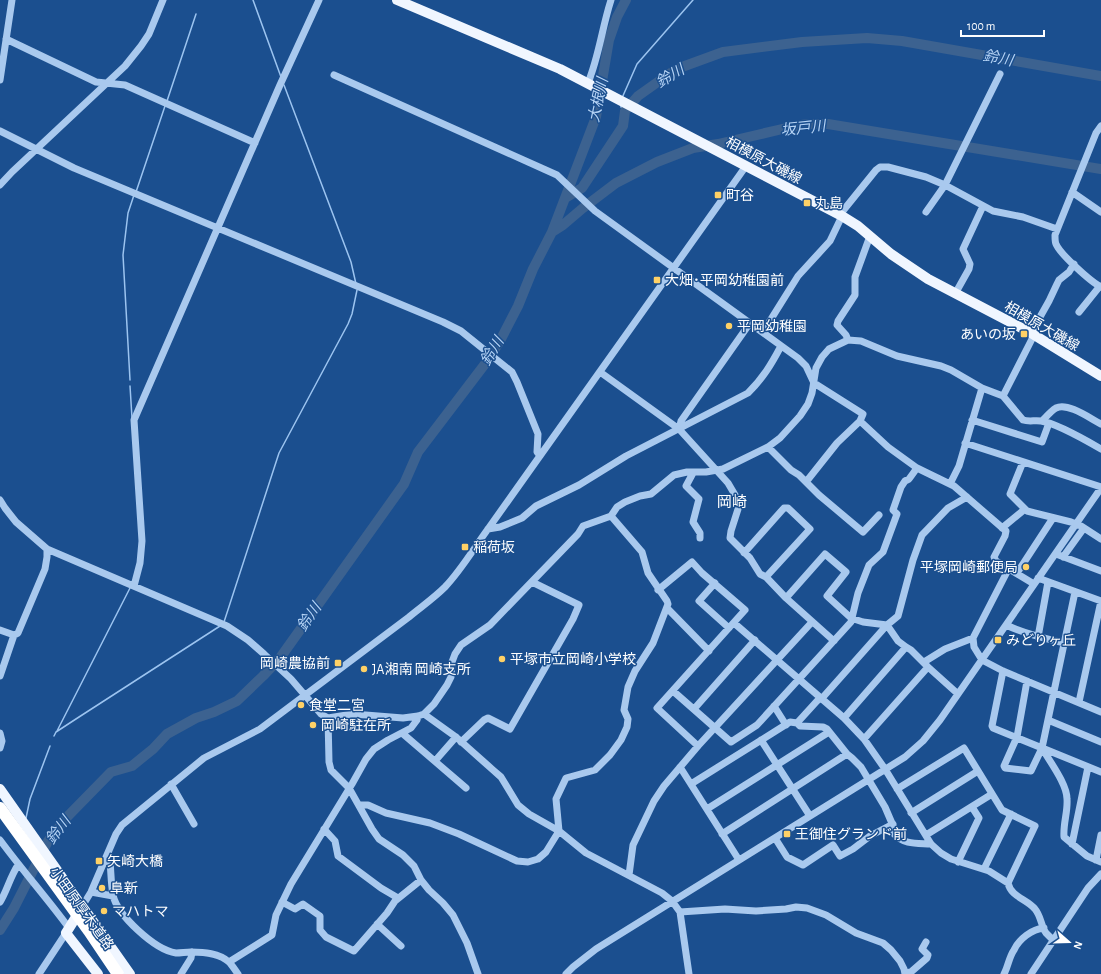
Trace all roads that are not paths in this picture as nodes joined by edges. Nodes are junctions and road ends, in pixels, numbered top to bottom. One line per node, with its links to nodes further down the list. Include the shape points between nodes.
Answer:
1 (12, 0): 6 (street)
2 (163, 0): 10 (street, via 149,34 125,66)
3 (319, 0): 14 (street)
4 (397, 0): 11 (main road, 相模原大磯線)
5 (611, 0): 11 (street)
6 (6, 39): 9 (street); 10 (street, via 96,82)
7 (1000, 74): 18 (street)
8 (334, 75): 28 (street, via 557,175 597,212)
9 (0, 80)
10 (108, 83): 14 (street, via 125,85); 15 (street)
11 (589, 84): 16 (main road, 相模原大磯線)
12 (1101, 126): 19 (street)
13 (0, 131): 15 (street)
14 (255, 142): 24 (street)
15 (36, 149): 17 (street); 24 (street, via 74,168)
16 (746, 166): 23 (main road, 相模原大磯線); 28 (street)
17 (0, 185)
18 (945, 185): 20 (street); 21 (street); 23 (street, via 926,177 880,167 842,212)
19 (1072, 192): 22 (street); 25 (street)
20 (983, 206): 25 (street); 30 (street, via 962,249 970,264)
21 (926, 212)
22 (1101, 212)
23 (842, 216): 26 (main road, 相模原大磯線); 33 (street, via 830,241 798,276)
24 (218, 228): 50 (street, via 461,331 512,372 538,434 537,452); 80 (street, via 134,420 142,541)
25 (1056, 228): 27 (street, via 1056,244 1062,254)
26 (870, 236): 30 (main road, 相模原大磯線, via 908,267); 35 (street, via 855,278 855,295 837,325)
27 (1074, 264): 29 (street); 34 (street, via 1057,284)
28 (674, 268): 32 (street); 37 (street)
29 (1100, 286): 31 (street)
30 (955, 294): 34 (main road, 相模原大磯線)
31 (1079, 312)
32 (750, 323): 33 (street); 46 (street, via 681,421)
33 (763, 332): 36 (street)
34 (1032, 334): 38 (main road, 相模原大磯線); 41 (street)
35 (848, 340): 39 (street, via 829,349 822,357 816,368); 40 (street, via 861,341 897,356 941,366)
36 (781, 346): 39 (street, via 806,366); 46 (street, via 761,381 748,393)
37 (600, 372): 46 (street); 50 (street)
38 (1101, 376)
39 (814, 383): 43 (street, via 863,414); 48 (street, via 808,404 800,416)
40 (982, 388): 41 (street); 42 (street)
41 (1003, 396): 44 (street, via 1023,420)
42 (972, 420): 44 (street, via 1042,442); 47 (street)
43 (860, 421): 52 (street, via 888,447); 55 (street, via 837,443)
44 (1045, 422): 45 (street, via 1060,407 1079,411); 49 (street)
45 (1101, 424)
46 (679, 429): 53 (street); 66 (street, via 536,506 522,518)
47 (965, 443): 51 (street); 56 (street, via 959,466)
48 (768, 447): 53 (street); 55 (street)
49 (1101, 449)
50 (540, 456): 66 (street)
51 (1023, 462): 57 (street); 60 (street, via 1010,494)
52 (917, 468): 56 (street); 86 (street, via 900,487 893,510 897,514 882,552 869,565)
53 (717, 470): 54 (street); 70 (street, via 738,500 739,506 730,538)
54 (694, 473): 62 (street, via 674,474 651,494 625,502); 67 (street, via 686,486 699,499 693,522 700,533)
55 (806, 482): 61 (street, via 863,532)
56 (950, 484): 58 (street)
57 (1101, 487): 71 (street)
58 (967, 497): 64 (street); 90 (street, via 948,508 922,535 898,616)
59 (0, 500): 69 (street, via 16,522)
60 (1025, 509): 63 (street); 64 (street)
61 (879, 515)
62 (611, 516): 77 (street, via 583,526); 81 (street, via 642,552 648,573)
63 (1053, 518): 65 (street); 74 (street)
64 (1002, 528): 72 (street, via 1006,531 1005,536 994,557 996,561)
65 (1084, 528): 68 (street); 71 (street)
66 (488, 529): 110 (street, via 458,571 431,600)
67 (700, 538)
68 (1101, 539)
69 (46, 549): 80 (street); 92 (street, via 45,568 18,633)
70 (744, 553): 75 (street, via 760,574); 75 (street, via 784,508 788,508 810,529)
71 (1059, 554): 73 (street); 76 (street)
72 (1009, 568): 74 (street); 94 (street)
73 (1101, 571)
74 (1017, 573): 76 (street)
75 (766, 577): 83 (street)
76 (1036, 581): 78 (street); 88 (street)
77 (532, 582): 116 (street, via 490,625 461,645 452,662 448,685 434,704); 128 (street, via 579,605 573,619 510,729 488,718)
78 (1048, 582): 82 (street); 93 (street)
79 (715, 583): 81 (street, via 692,562); 89 (street, via 745,610); 89 (street, via 698,601)
80 (134, 586): 110 (street, via 226,626 248,640)
81 (658, 590): 85 (street, via 667,601)
82 (1075, 592): 84 (street); 97 (street)
83 (786, 598): 86 (street, via 825,554 846,572 827,596); 87 (street)
84 (1101, 601): 112 (street)
85 (667, 608): 99 (street); 162 (street, via 653,643 628,687 624,710 628,720 621,740 595,770 566,778 556,799)
86 (851, 618): 90 (street); 96 (street, via 851,622)
87 (812, 622): 96 (street); 100 (street)
88 (1006, 625): 93 (street); 101 (street)
89 (732, 626): 95 (street); 99 (street)
90 (887, 626): 98 (street); 111 (street)
91 (0, 630): 92 (street)
92 (14, 635): 104 (street)
93 (1038, 637): 97 (street)
94 (973, 638): 101 (street, via 974,647); 102 (street, via 945,649)
95 (755, 640): 100 (street); 114 (street)
96 (834, 642): 105 (street)
97 (1064, 643): 108 (street)
98 (906, 648): 102 (street); 118 (street)
99 (709, 651): 107 (street)
100 (778, 660): 105 (street); 122 (street)
101 (982, 660): 103 (street); 109 (street)
102 (926, 665): 109 (street); 127 (street)
103 (1003, 671): 106 (street); 126 (street, via 992,726)
104 (0, 676)
105 (799, 679): 111 (street); 113 (street)
106 (1027, 681): 108 (street); 126 (street)
107 (673, 691): 114 (street); 131 (street, via 657,708)
108 (1054, 692): 112 (street); 119 (street)
109 (958, 694): 139 (street, via 923,741 905,757)
110 (305, 695): 117 (street, via 321,714); 143 (street, via 260,729 204,758)
111 (820, 698): 118 (street); 120 (street)
112 (1079, 702): 115 (street)
113 (774, 706): 121 (street); 122 (street, via 757,725 731,742)
114 (694, 709): 122 (street)
115 (1101, 712)
116 (421, 715): 117 (street, via 403,718 353,714); 125 (street, via 411,728); 128 (street)
117 (328, 718): 145 (street, via 331,770)
118 (844, 718): 127 (street)
119 (1048, 720): 130 (street); 133 (street)
120 (797, 723): 121 (street, via 790,722); 123 (street, via 800,726 824,728)
121 (786, 725): 129 (street)
122 (715, 728): 131 (street)
123 (829, 732): 134 (street); 136 (street)
124 (0, 733): 132 (street)
125 (402, 733): 135 (street); 145 (street, via 374,749)
126 (1016, 738): 133 (street); 133 (street, via 1005,768 1031,771)
127 (864, 739): 139 (street)
128 (459, 740): 135 (street); 162 (street, via 501,777 518,805)
129 (761, 740): 136 (street); 144 (street)
130 (1101, 742)
131 (698, 746): 137 (street)
132 (0, 748)
133 (1042, 748): 138 (street); 169 (street, via 1066,790 1064,837)
134 (847, 754): 142 (street, via 861,767); 148 (street)
135 (435, 762): 146 (street)
136 (777, 764): 148 (street); 154 (street)
137 (680, 767): 144 (street); 177 (street, via 654,801 633,845)
138 (1088, 767): 141 (street); 169 (street)
139 (885, 769): 142 (street); 149 (street)
140 (978, 771): 149 (street, via 964,748); 150 (street); 155 (street)
141 (1101, 772)
142 (868, 780): 157 (street); 160 (street)
143 (171, 784): 159 (street); 170 (street, via 122,825)
144 (691, 784): 154 (street)
145 (349, 788): 151 (street); 161 (street)
146 (466, 788)
147 (0, 789): 186 (main road)
148 (792, 789): 157 (street); 164 (street)
149 (897, 790): 155 (street)
150 (992, 794): 152 (street); 156 (street, via 1002,810)
151 (359, 805): 162 (street, via 368,805 386,813 430,822 517,861 538,860); 178 (street, via 379,839 403,855 414,866)
152 (972, 807): 165 (street); 173 (street, via 979,818)
153 (0, 808): 163 (highway, 小田原厚木道路)
154 (707, 809): 164 (street)
155 (912, 813): 165 (street)
156 (1011, 814): 175 (street); 179 (street, via 1035,826)
157 (810, 816): 167 (street)
158 (0, 820): 163 (highway, 小田原厚木道路)
159 (194, 824)
160 (893, 824): 167 (street, via 840,856 833,845 803,865 787,857); 168 (street, via 894,834 899,840)
161 (324, 829): 182 (street, via 335,841 338,856); 185 (street)
162 (559, 831): 177 (street, via 586,853)
163 (8, 834): 174 (street); 191 (highway, 小田原厚木道路)
164 (722, 834): 171 (street)
165 (926, 835): 168 (street)
166 (1101, 835): 172 (street)
167 (775, 838): 171 (street)
168 (931, 844): 173 (street)
169 (1072, 844): 172 (street)
170 (107, 857): 180 (street); 181 (street, via 110,861)
171 (739, 860): 183 (street)
172 (1098, 861)
173 (958, 862): 175 (street)
174 (19, 866): 184 (street, via 14,871); 190 (street)
175 (984, 870): 179 (street)
176 (1101, 874): 192 (street, via 1088,888)
177 (629, 875): 183 (street)
178 (421, 880): 182 (street); 204 (street, via 453,915)
179 (1008, 883): 189 (street, via 1016,895 1034,908)
180 (91, 892): 181 (street); 186 (street)
181 (113, 896): 195 (street, via 125,916 159,946 177,953)
182 (398, 898): 188 (street)
183 (672, 901): 187 (street); 205 (street, via 596,949)
184 (0, 902)
185 (282, 902): 188 (street, via 295,909 303,904 309,908 320,916 320,930 326,937 354,950); 196 (street, via 276,915 272,936)
186 (83, 905): 190 (main road); 201 (main road)
187 (680, 912): 206 (street); 207 (street, via 726,909 756,911 796,906 807,908 830,917 856,933 883,943 900,961)
188 (377, 924): 194 (street)
189 (1044, 928): 192 (street); 208 (street, via 1036,929 1020,941)
190 (67, 930): 197 (street); 198 (main road)
191 (86, 933): 199 (highway, 小田原厚木道路); 200 (highway, 小田原厚木道路)
192 (1053, 940): 209 (street)
193 (926, 942): 207 (street, via 922,949 928,955 927,958)
194 (401, 946)
195 (192, 952): 196 (street, via 218,955); 202 (street)
196 (229, 962): 203 (street)
197 (39, 974)
198 (98, 974)
199 (110, 974)
200 (118, 974)
201 (130, 974)
202 (181, 974)
203 (238, 974)
204 (478, 974)
205 (566, 974)
206 (689, 974)
207 (905, 974)
208 (1004, 974)
209 (1031, 974)

